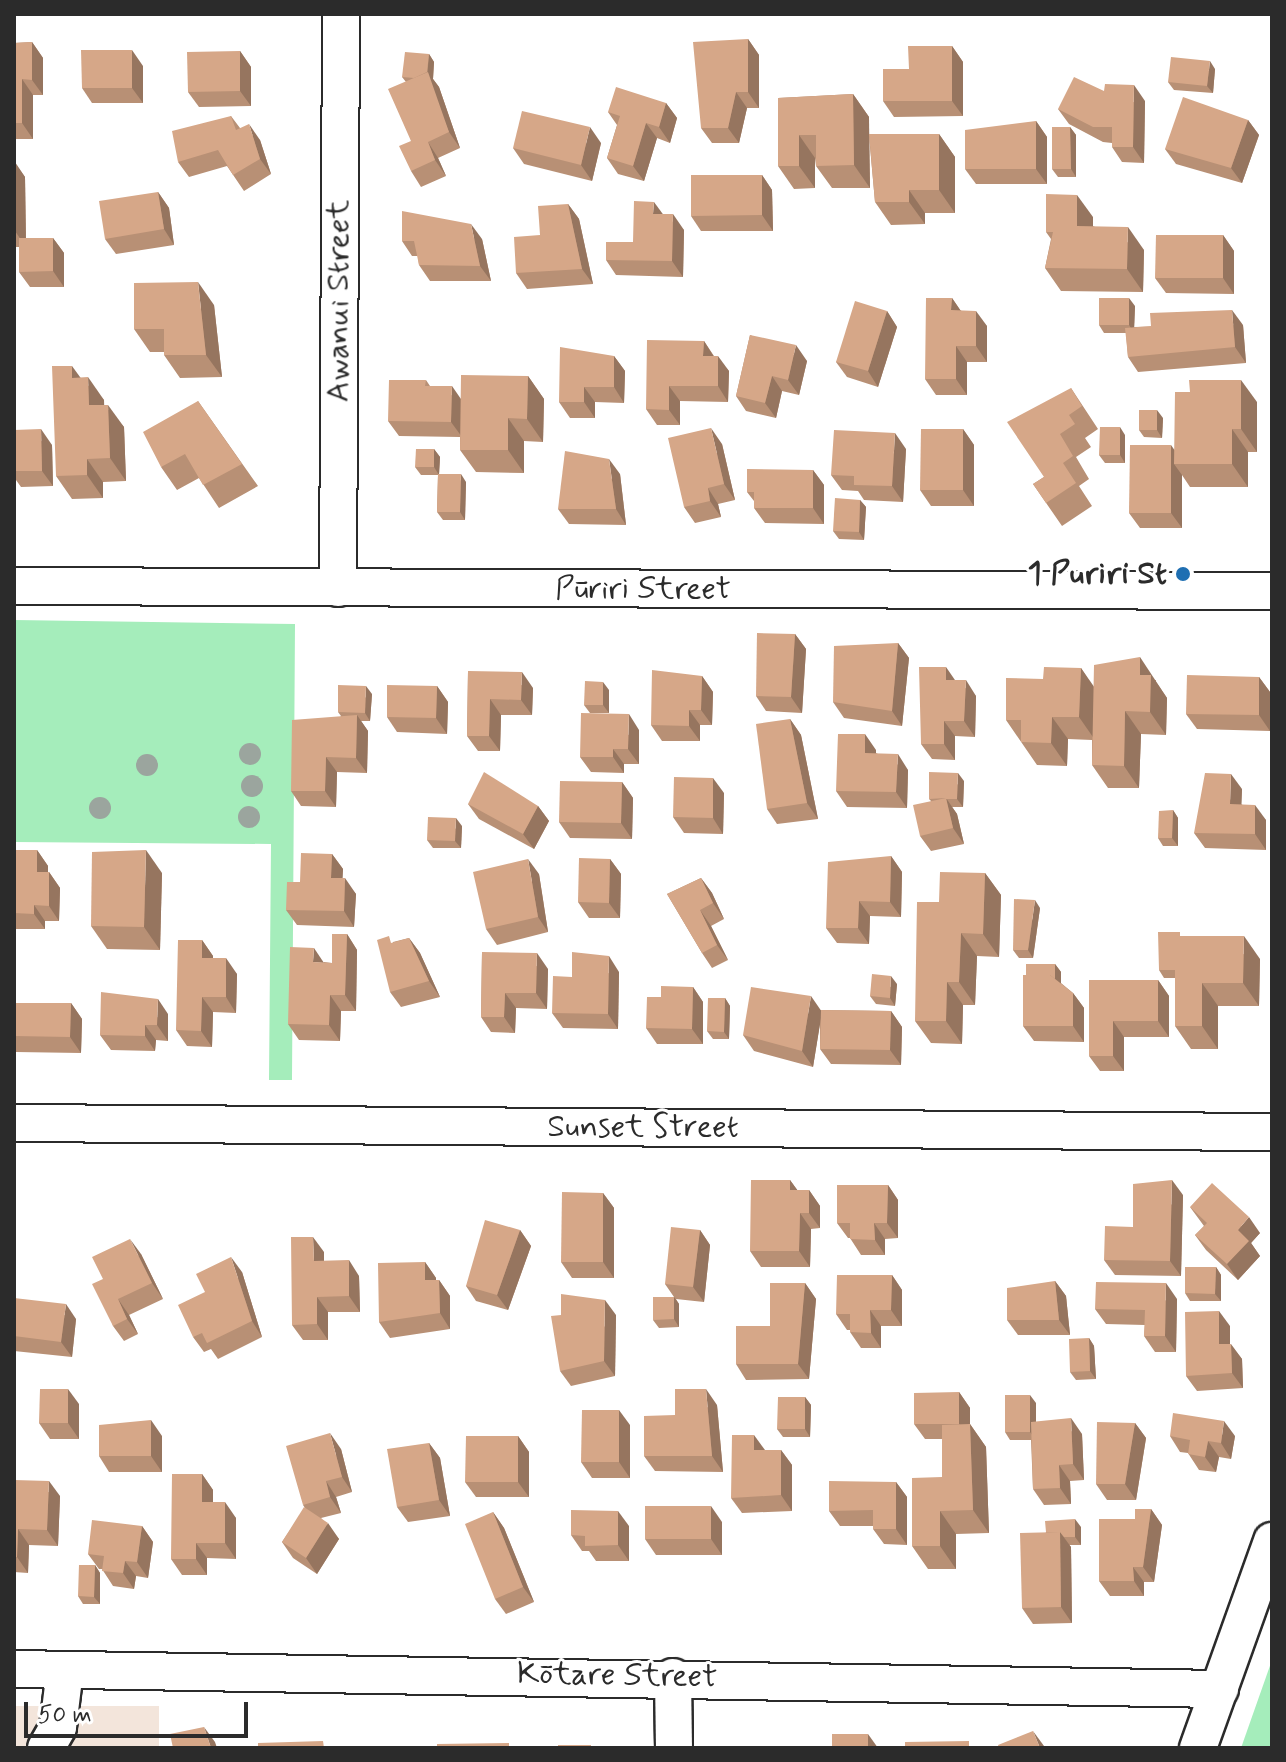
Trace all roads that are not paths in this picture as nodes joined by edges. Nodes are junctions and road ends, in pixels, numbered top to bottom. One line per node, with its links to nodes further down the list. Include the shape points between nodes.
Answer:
1 (341, 14): 3 (street, Awanui Street)
2 (14, 586): 3 (street, Pūriri Street)
3 (338, 588): 4 (street, Pūriri Street)
4 (1272, 591)
5 (14, 1123): 6 (street, Sunset Street)
6 (1272, 1132)
7 (1272, 1541): 11 (street)
8 (14, 1669): 9 (street, Kōtare Street)
9 (65, 1670): 10 (street, Kōtare Street); 12 (street, via 58,1727)
10 (673, 1677): 11 (street, Kōtare Street); 13 (street)
11 (1220, 1689): 14 (street)
12 (46, 1748)
13 (674, 1748)
14 (1198, 1748)

